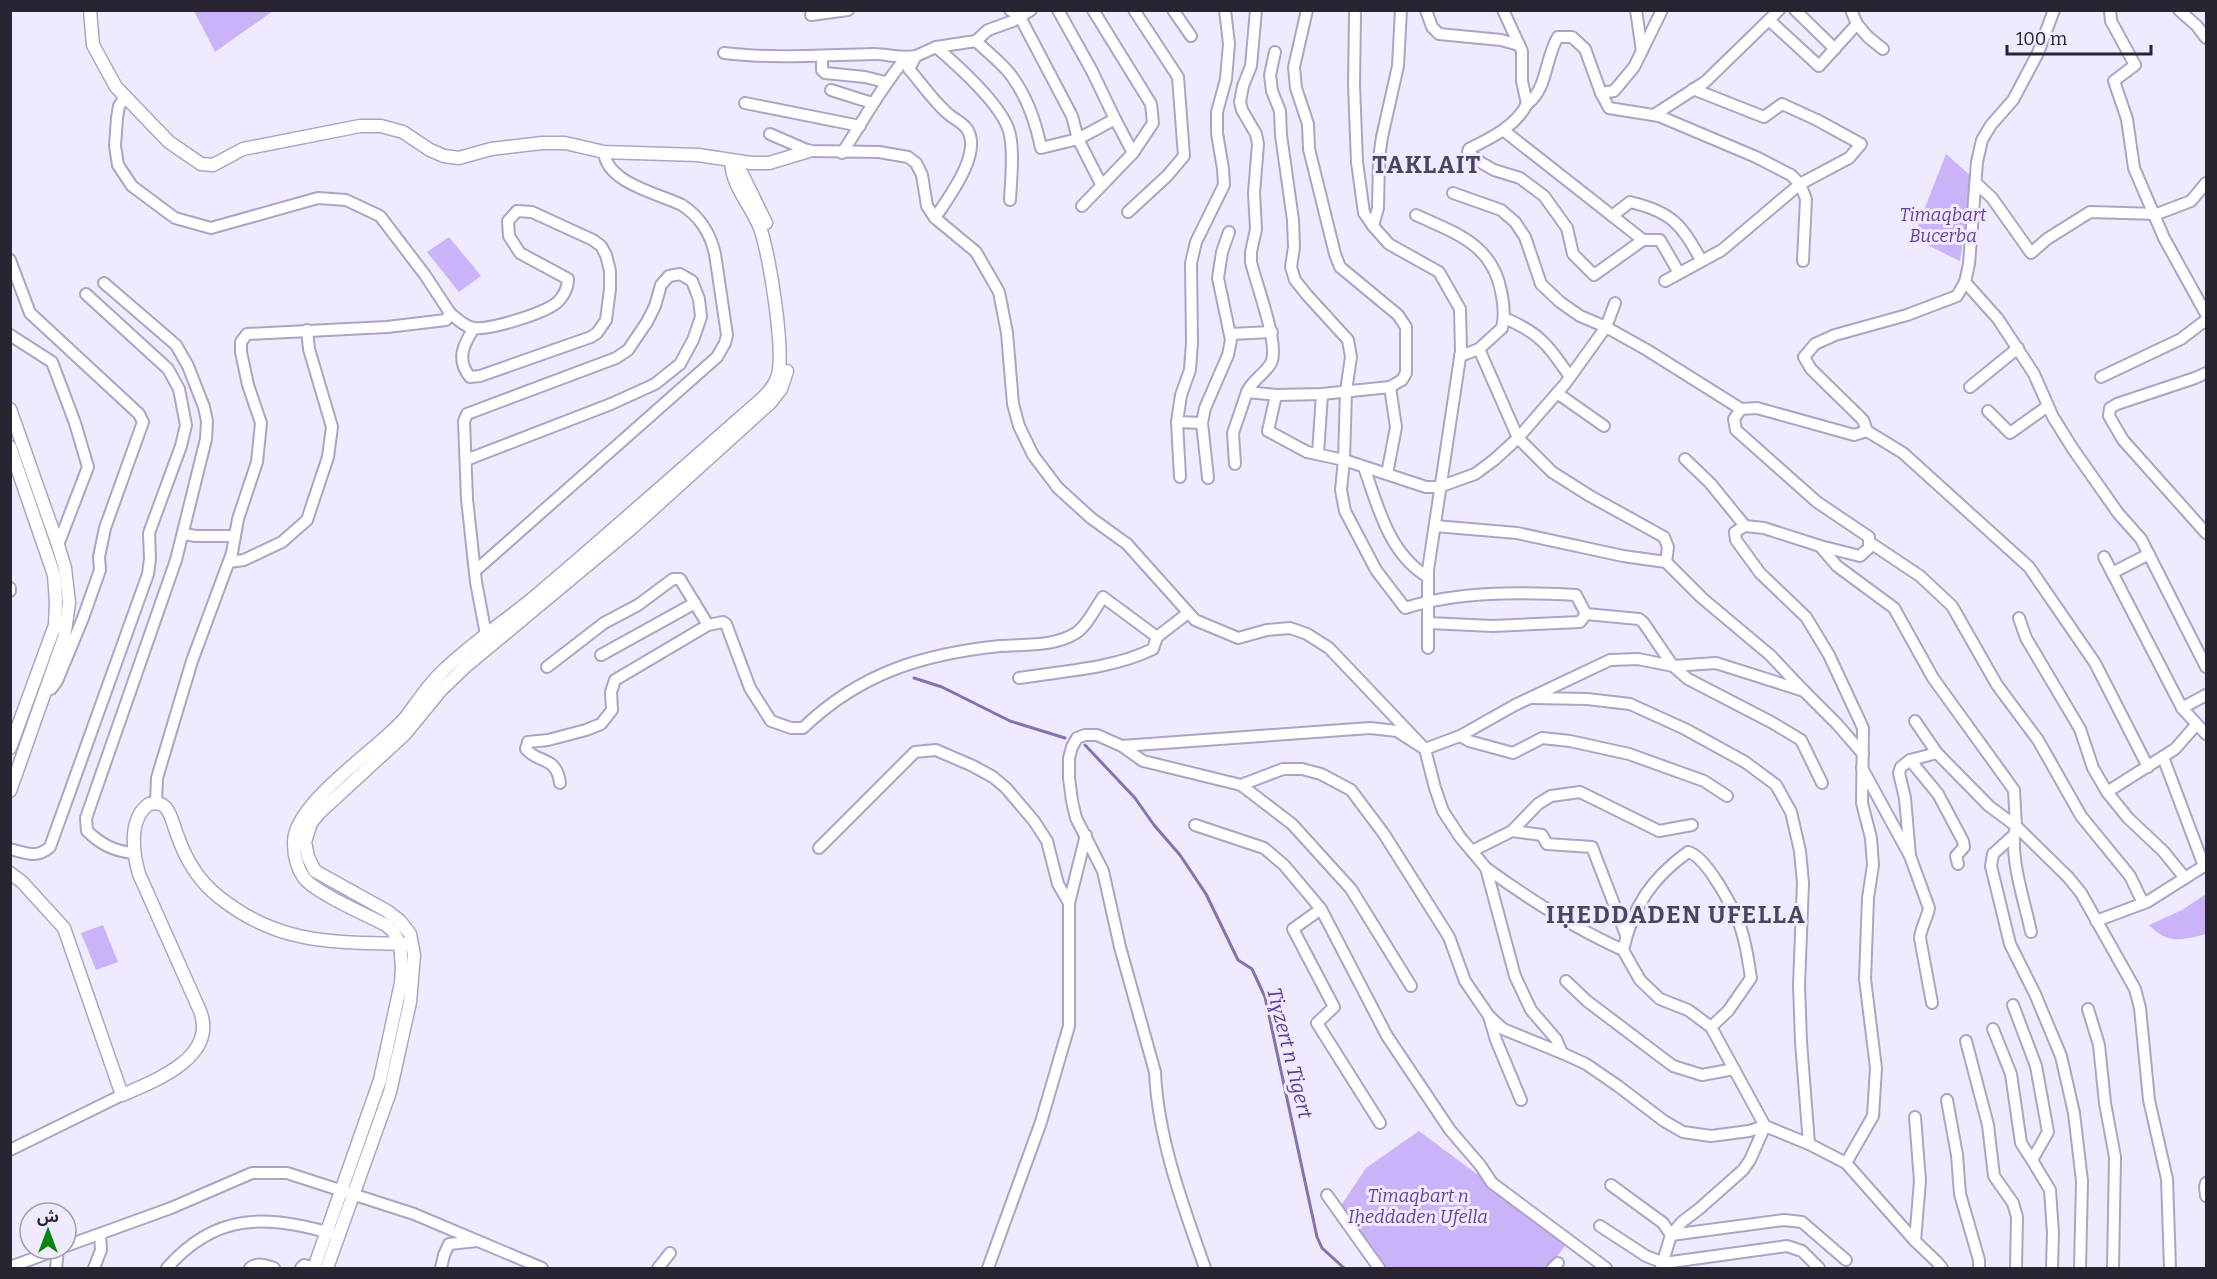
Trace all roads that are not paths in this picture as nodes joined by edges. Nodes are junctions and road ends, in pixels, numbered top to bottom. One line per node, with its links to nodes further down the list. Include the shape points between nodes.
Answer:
1 (90, 10): 43 (street, via 93,45)
2 (848, 10): 24 (street)
3 (1031, 10): 22 (street)
4 (1058, 10): 48 (street)
5 (1093, 10): 56 (street, via 1151,104 1153,123)
6 (1134, 10): 65 (street, via 1178,77 1184,156)
7 (1173, 10): 27 (street)
8 (1225, 10): 109 (street, via 1229,44 1226,79 1217,112 1224,185 1196,242 1191,263 1190,370)
9 (1256, 10): 89 (street, via 1251,66 1240,102 1258,144 1256,230 1251,262)
10 (1307, 10): 98 (street, via 1294,67 1296,88 1308,124 1309,149 1335,254 1340,267 1398,315 1406,327 1406,373)
11 (1401, 10): 70 (street, via 1398,66 1382,137 1378,208)
12 (1426, 10): 30 (street, via 1439,34)
13 (1503, 10): 30 (street)
14 (1635, 10): 35 (street)
15 (1662, 10): 35 (street)
16 (1779, 10): 25 (street)
17 (1795, 10): 32 (street)
18 (1851, 10): 26 (street)
19 (2054, 10): 58 (street, via 2038,53 2013,100 1982,140)
20 (2110, 10): 66 (street, via 2111,21 2135,65 2114,81 2127,119 2134,168)
21 (2179, 10): 28 (street)
22 (1015, 14): 29 (street); 52 (street, via 1071,116)
23 (1355, 14): 70 (street, via 1357,162 1364,213)
24 (811, 15)
25 (1768, 20): 32 (street, via 1819,66); 40 (street)
26 (1857, 24): 32 (street); 33 (street)
27 (1191, 36)
28 (2206, 38)
29 (976, 41): 31 (street); 52 (street, via 1012,76 1027,103 1041,148)
30 (1520, 45): 46 (street)
31 (936, 47): 38 (street); 63 (street, via 976,85 1010,134)
32 (1835, 49)
33 (1883, 49)
34 (1275, 51): 100 (street, via 1270,75 1280,111 1293,220 1291,267 1306,295 1348,340 1351,357)
35 (1642, 51): 42 (street, via 1614,90)
36 (724, 53): 37 (street)
37 (822, 57): 38 (street, via 883,54); 39 (street, via 825,73)
38 (910, 61): 39 (street); 69 (street, via 946,112 967,128 970,136 965,171)
39 (885, 82): 44 (street)
40 (1693, 89): 47 (street); 61 (street, via 1764,117 1782,104 1861,144 1849,158)
41 (831, 90): 44 (street)
42 (1601, 93): 46 (street, via 1586,49 1572,37 1558,37 1540,88); 47 (street, via 1609,108)
43 (125, 97): 54 (street, via 169,142 201,164 213,165 243,149 360,126 403,132 430,150 459,158 491,149 542,143 565,143); 82 (street, via 117,118 118,165 132,186 175,218 211,228 318,198 346,200 380,216)
44 (872, 103): 49 (street)
45 (745, 104): 49 (street)
46 (1527, 104): 50 (street, via 1521,115)
47 (1654, 115): 61 (street, via 1756,157)
48 (1114, 119): 52 (street); 56 (street)
49 (860, 126): 55 (street)
50 (1503, 130): 68 (street); 72 (street, via 1468,152 1494,170 1520,178 1544,196 1567,228 1573,254 1594,275)
51 (770, 134): 53 (street)
52 (1078, 140): 60 (street)
53 (809, 151): 55 (street); 57 (street, via 769,163)
54 (604, 152): 57 (street, via 699,155); 137 (street, via 610,168 619,177 682,205 704,225 715,254 725,343 717,357)
55 (842, 153): 69 (street, via 879,152 908,157 922,175 927,207)
56 (1133, 153): 60 (street)
57 (731, 161): 148 (street, via 742,174 768,226 788,345 787,373 781,389 632,528)
58 (1976, 183): 66 (street, via 1992,198 2031,253 2090,212); 78 (street)
59 (2206, 183): 66 (street, via 2191,201)
60 (1101, 184): 64 (street)
61 (1800, 184): 74 (street, via 1722,250); 75 (street, via 1806,199)
62 (1453, 193): 86 (street, via 1501,210 1515,222 1525,237 1541,284 1580,316)
63 (1010, 200)
64 (1082, 206)
65 (1128, 212)
66 (2153, 214): 83 (street)
67 (1416, 215): 84 (street, via 1459,235 1487,256 1499,280)
68 (1612, 216): 72 (street); 74 (street, via 1630,202 1644,205 1674,220)
69 (935, 218): 142 (street, via 976,252 999,292 1013,404 1033,455 1058,488 1127,544)
70 (1373, 226): 94 (street, via 1389,244 1439,272 1460,309)
71 (1229, 231): 90 (street, via 1218,278)
72 (1643, 240): 76 (street, via 1660,240)
73 (10, 260): 155 (street, via 30,313 143,422 105,528 100,570 83,618 57,681 51,689)
74 (1701, 260): 76 (street)
75 (1803, 261)
76 (1679, 273): 77 (street)
77 (1665, 281)
78 (1965, 282): 92 (street); 112 (street, via 1957,296 1835,335 1815,344 1804,357 1811,369 1863,420)
79 (104, 283): 128 (street, via 176,345 204,407 206,439)
80 (86, 294): 186 (street, via 168,369 179,388 186,425 182,446 149,533 148,574 50,847 42,854 31,855)
81 (1615, 303): 86 (street)
82 (450, 313): 87 (street); 88 (street, via 446,320)
83 (2206, 314)
84 (1504, 318): 93 (street, via 1502,328); 96 (street, via 1525,326 1550,348)
85 (2206, 320): 97 (street, via 2181,339)
86 (1606, 327): 96 (street); 107 (street)
87 (474, 328): 87 (street, via 462,355 463,368 470,376 480,376 591,337 606,320 610,289 606,255 601,246 532,212 517,211 508,221 508,236 520,253 568,279 568,289 553,306 501,325)
88 (307, 330): 129 (street, via 247,334 241,342 248,385 261,423 257,462); 135 (street, via 332,427 328,457 307,520 282,542 244,560)
89 (1272, 332): 90 (street); 101 (street, via 1275,351 1271,364)
90 (1231, 334): 110 (street, via 1228,355)
91 (10, 335): 131 (street, via 52,362 88,467)
92 (2018, 348): 99 (street); 105 (street)
93 (1479, 349): 94 (street); 113 (street)
94 (1460, 356): 124 (street)
95 (2206, 372): 127 (street, via 2117,404 2110,408 2109,416 2124,440)
96 (1570, 377): 102 (street)
97 (2101, 377)
98 (1390, 387): 100 (street); 121 (street, via 1396,427)
99 (1970, 387)
100 (1346, 391): 103 (street); 118 (street)
101 (1247, 392): 104 (street); 119 (street, via 1233,433)
102 (1557, 393): 111 (street); 113 (street)
103 (1322, 394): 104 (street); 115 (street)
104 (1276, 395): 115 (street, via 1268,431)
105 (2048, 406): 108 (street, via 2010,433); 133 (street, via 2073,449)
106 (10, 409): 131 (street)
107 (1741, 409): 112 (street, via 1757,408 1854,435); 130 (street, via 1734,419 1737,430 1817,502 1869,537)
108 (1988, 411)
109 (1177, 422): 110 (street); 122 (street)
110 (1202, 423): 123 (street)
111 (1604, 426)
112 (1867, 431): 171 (street, via 1903,453 2029,567 2095,663)
113 (1518, 438): 124 (street, via 1475,474); 136 (street, via 1552,472 1664,537 1668,547)
114 (10, 447): 165 (street, via 54,575 56,601 55,625)
115 (1318, 454): 118 (street)
116 (1685, 459): 126 (street)
117 (466, 460): 117 (street, via 467,414 616,358 628,350 656,306 660,285 669,276 680,274 692,281 700,317 693,340 680,364 655,384); 137 (street)
118 (1344, 460): 120 (street); 140 (street, via 1341,490 1345,511 1376,570 1405,608)
119 (1235, 464)
120 (1364, 467): 121 (street); 139 (street, via 1386,530 1412,568)
121 (1387, 474): 124 (street, via 1426,487)
122 (1180, 477)
123 (1208, 478)
124 (1439, 487): 125 (street)
125 (1435, 526): 136 (street, via 1517,533); 139 (street)
126 (1745, 526): 132 (street); 168 (street, via 1735,532 1737,540 1760,573 1806,617 1829,655 1863,728)
127 (2206, 533)
128 (184, 534): 129 (street); 188 (street, via 86,818 87,831 98,842)
129 (234, 536): 135 (street)
130 (1869, 542): 132 (street, via 1869,549 1860,556); 196 (street, via 1920,576 1952,606 1997,685 2038,740 2081,816 2130,876)
131 (58, 545): 155 (street, via 68,584 68,622)
132 (1820, 546): 183 (street, via 1837,566 1894,608 1933,678 2014,790)
133 (2149, 554): 138 (street); 153 (street)
134 (2104, 557): 138 (street)
135 (229, 562): 179 (street, via 192,661 157,778)
136 (1666, 562): 156 (street, via 1770,655)
137 (475, 571): 148 (street)
138 (2112, 573): 159 (street)
139 (1428, 577): 140 (street)
140 (1428, 601): 143 (street, via 1542,593 1576,596); 145 (street)
141 (695, 603): 146 (street); 150 (street); 152 (street, via 680,579 674,579 604,623)
142 (1188, 612): 147 (street); 166 (street, via 1195,620 1238,638 1290,628 1307,634 1329,648)
143 (1586, 614): 145 (street, via 1580,622 1493,626); 151 (street, via 1639,619)
144 (2019, 618): 177 (street, via 2026,638 2080,729 2093,768)
145 (1428, 623): 149 (street)
146 (708, 625): 147 (street, via 726,624 750,688 771,721 791,729 803,729 840,697 885,672 940,654 1053,643 1078,632 1103,597); 173 (street, via 615,680 612,710 601,724 571,735 528,742 526,749 548,760)
147 (1157, 637): 154 (street, via 1153,649 1135,657)
148 (487, 641): 201 (street, via 405,734 319,813 305,842 315,871 400,921 410,934)
149 (1428, 648)
150 (601, 655)
151 (1673, 666): 156 (street, via 1716,663); 158 (street, via 1638,658 1610,660); 174 (street, via 1688,679 1801,740)
152 (547, 667)
153 (2206, 668)
154 (1019, 678)
155 (46, 688): 176 (street)
156 (1804, 691): 168 (street)
157 (2206, 695): 159 (street)
158 (1529, 698): 163 (street); 220 (street, via 1630,704 1735,756 1776,785 1791,812 1802,872 1799,985)
159 (2182, 708): 161 (street)
160 (1915, 721): 167 (street)
161 (2196, 725): 162 (street); 169 (street)
162 (2206, 734)
163 (1460, 736): 166 (street); 178 (street, via 1513,753 1542,738 1619,752 1704,781)
164 (1122, 746): 166 (street, via 1370,728 1396,731); 175 (street, via 1143,760); 184 (street, via 1097,735 1085,735 1077,738 1072,747 1072,801)
165 (10, 748)
166 (1425, 748): 187 (street, via 1443,811)
167 (1937, 753): 170 (street); 183 (street)
168 (1863, 754): 172 (street)
169 (2163, 757): 171 (street); 191 (street)
170 (1910, 760): 189 (street, via 1899,773); 190 (street, via 1938,794 1963,841 1964,847 1956,856)
171 (2148, 767): 177 (street)
172 (1862, 768): 189 (street); 223 (street, via 1862,803 1873,864 1865,979 1876,1068 1873,1116)
173 (560, 783)
174 (1822, 783)
175 (1241, 785): 204 (street, via 1292,824 1351,889); 208 (street, via 1283,769 1302,769 1352,790 1449,937 1465,981)
176 (10, 791)
177 (2107, 792): 194 (street)
178 (1726, 796)
179 (156, 803): 188 (street, via 149,804 141,814 133,836); 201 (street, via 167,809 180,844 204,883 252,919 299,938)
180 (1195, 825): 197 (street, via 1264,848 1284,865)
181 (1692, 825): 182 (street, via 1659,831 1580,792 1551,796)
182 (1512, 831): 187 (street); 200 (street, via 1542,835 1547,843 1592,847)
183 (2015, 831): 198 (street, via 2068,877); 199 (street, via 2015,859); 260 (street, via 1993,854 1991,866 2010,944 2061,1056 2069,1090 2082,1181)
184 (1086, 835): 195 (street); 252 (street, via 1102,871 1155,1072 1174,1177)
185 (819, 848): 195 (street, via 915,752 936,750 993,777 1034,821 1047,841 1059,884)
186 (10, 849)
187 (1472, 851): 192 (street)
188 (133, 853): 214 (street, via 200,1011 203,1027 198,1045 181,1064)
189 (1910, 856): 205 (street, via 1929,908 1920,938)
190 (1958, 864)
191 (2205, 865): 194 (street)
192 (1486, 868): 202 (street, via 1529,899); 212 (street, via 1515,976 1532,1011 1556,1039)
193 (10, 873): 214 (street, via 64,928)
194 (2185, 878): 196 (street)
195 (1070, 903): 251 (street, via 1070,1026 1041,1122)
196 (2143, 903): 198 (street)
197 (1321, 909): 218 (street, via 1293,929 1334,1007 1317,1023); 254 (street, via 1388,1036 1450,1130 1492,1183)
198 (2096, 921): 262 (street, via 2136,989 2149,1100 2167,1179)
199 (2031, 932)
200 (1626, 935): 202 (street); 209 (street, via 1649,887 1678,859 1688,852 1694,854 1711,873 1738,923 1751,978 1728,1011)
201 (406, 944): 226 (street, via 414,955 410,1002 390,1092)
202 (1623, 950): 209 (street, via 1640,980 1660,999 1688,1010)
203 (1566, 981): 213 (street, via 1673,1066 1702,1075)
204 (1411, 986)
205 (1932, 1003)
206 (2013, 1005): 222 (street, via 2036,1066 2048,1132)
207 (2088, 1009): 261 (street, via 2098,1046 2115,1157)
208 (1489, 1016): 212 (street, via 1503,1029); 215 (street)
209 (1711, 1027): 213 (street)
210 (1993, 1029): 222 (street, via 2011,1074 2021,1143)
211 (1966, 1041): 258 (street, via 1988,1125 1994,1176 2018,1217)
212 (1562, 1053): 219 (street, via 1586,1064 1683,1132 1712,1136)
213 (1734, 1069): 219 (street)
214 (122, 1095): 221 (street)
215 (1521, 1100)
216 (1947, 1100): 257 (street, via 1960,1194)
217 (1915, 1117): 234 (street, via 1920,1182)
218 (1380, 1123)
219 (1765, 1126): 220 (street); 232 (street, via 1743,1170)
220 (1809, 1144): 223 (street)
221 (10, 1150)
222 (2032, 1160): 259 (street, via 2050,1190)
223 (1846, 1163): 234 (street)
224 (2206, 1183): 228 (street)
225 (1611, 1185): 232 (street, via 1663,1223)
226 (347, 1192): 230 (street, via 287,1173 252,1173); 231 (street); 233 (street)
227 (1327, 1195): 253 (street)
228 (2206, 1196)
229 (1600, 1226): 239 (street)
230 (100, 1234): 235 (street); 242 (street)
231 (332, 1234): 241 (street); 243 (street, via 251,1220 212,1231); 247 (street)
232 (1671, 1235): 237 (street, via 1784,1220 1802,1222); 239 (street)
233 (479, 1241): 248 (street, via 449,1244); 249 (street)
234 (1915, 1241): 256 (street)
235 (78, 1242)
236 (670, 1253): 250 (street)
237 (1846, 1260)
238 (26, 1261): 240 (street)
239 (1662, 1266): 255 (street, via 1787,1246 1802,1251)
240 (10, 1267)
241 (314, 1268): 246 (street, via 304,1265)
242 (94, 1269)
243 (167, 1269)
244 (250, 1269): 245 (street, via 265,1264)
245 (274, 1269)
246 (301, 1269)
247 (327, 1269)
248 (441, 1269)
249 (542, 1269)
250 (658, 1269)
251 (988, 1269)
252 (1205, 1269)
253 (1379, 1269)
254 (1606, 1269)
255 (1819, 1269)
256 (1942, 1269)
257 (1979, 1269)
258 (2016, 1269)
259 (2052, 1269)
260 (2080, 1269)
261 (2112, 1269)
262 (2170, 1269)

